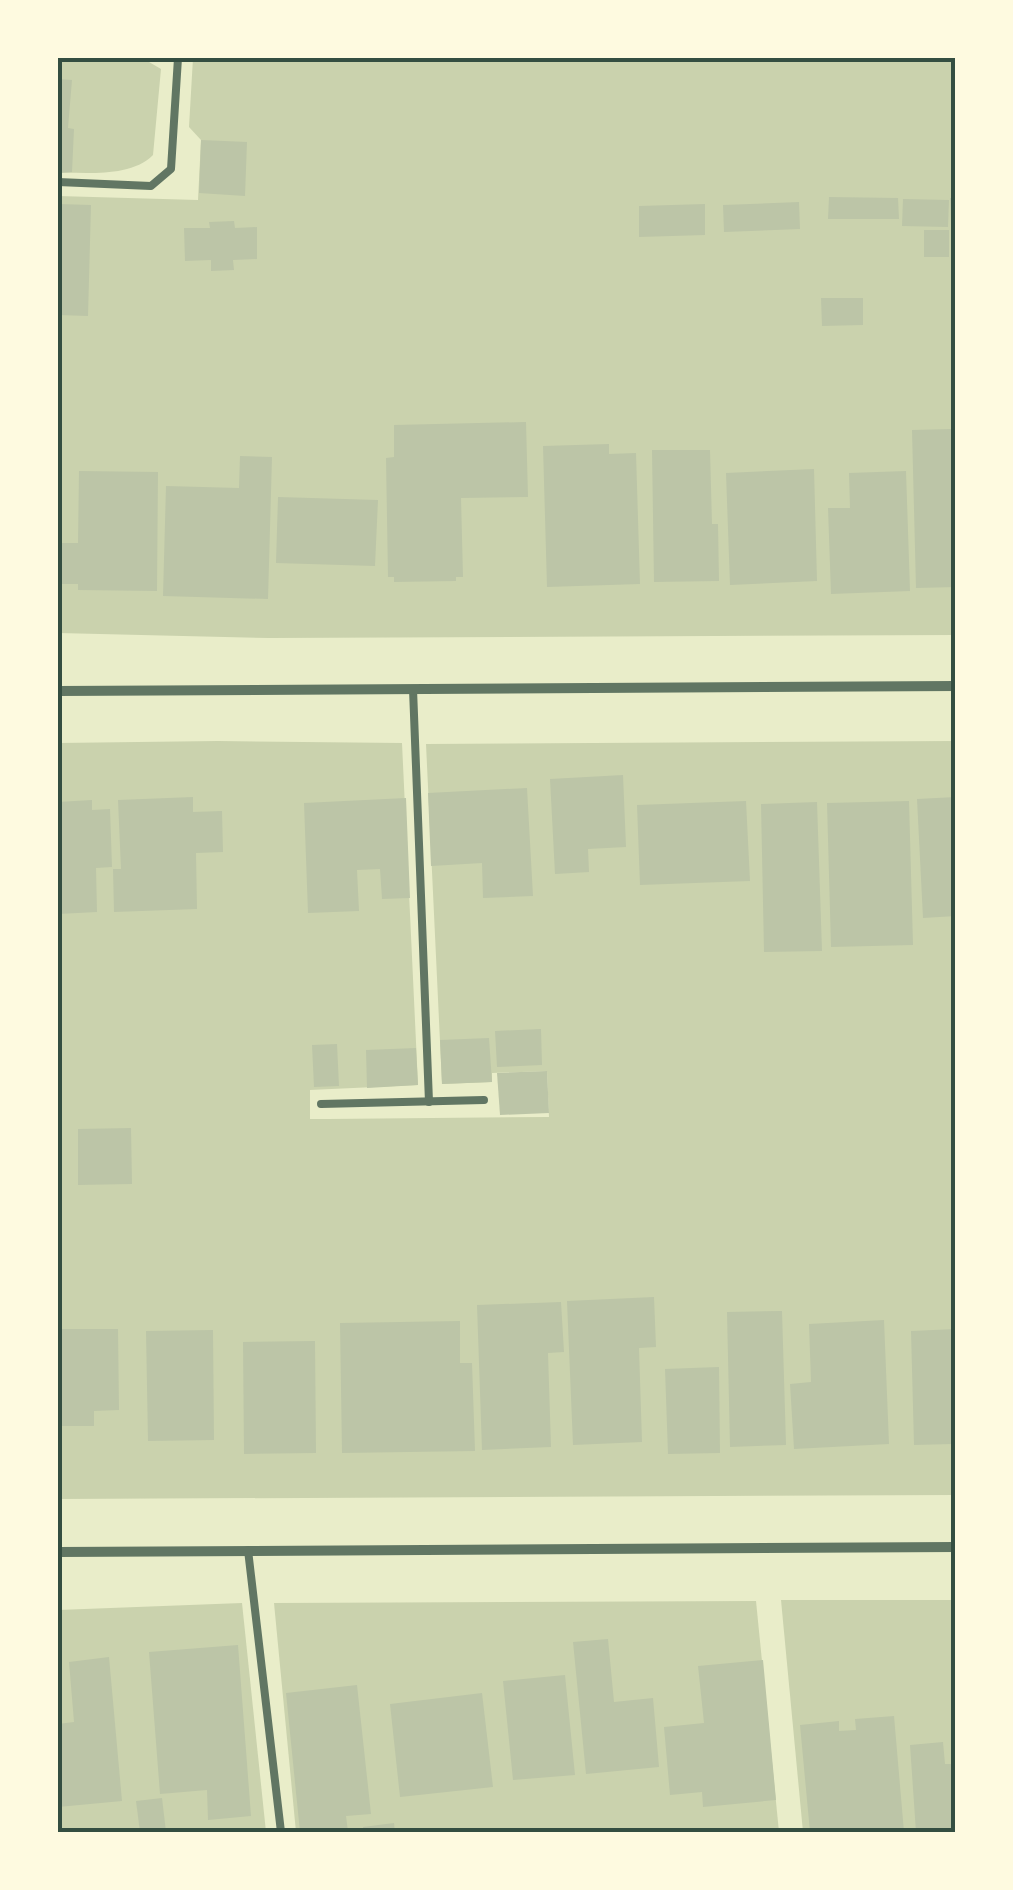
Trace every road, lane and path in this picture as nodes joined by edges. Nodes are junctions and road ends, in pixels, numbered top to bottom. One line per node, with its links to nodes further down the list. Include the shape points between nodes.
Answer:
1 (178, 58): 2 (lane, via 172,170 151,186)
2 (58, 182)
3 (956, 686): 4 (street)
4 (413, 689): 5 (street); 7 (lane)
5 (58, 691)
6 (484, 1100): 7 (lane)
7 (429, 1102): 8 (lane)
8 (320, 1104)
9 (956, 1547): 10 (street)
10 (248, 1550): 11 (street); 12 (lane)
11 (58, 1552)
12 (281, 1832)

